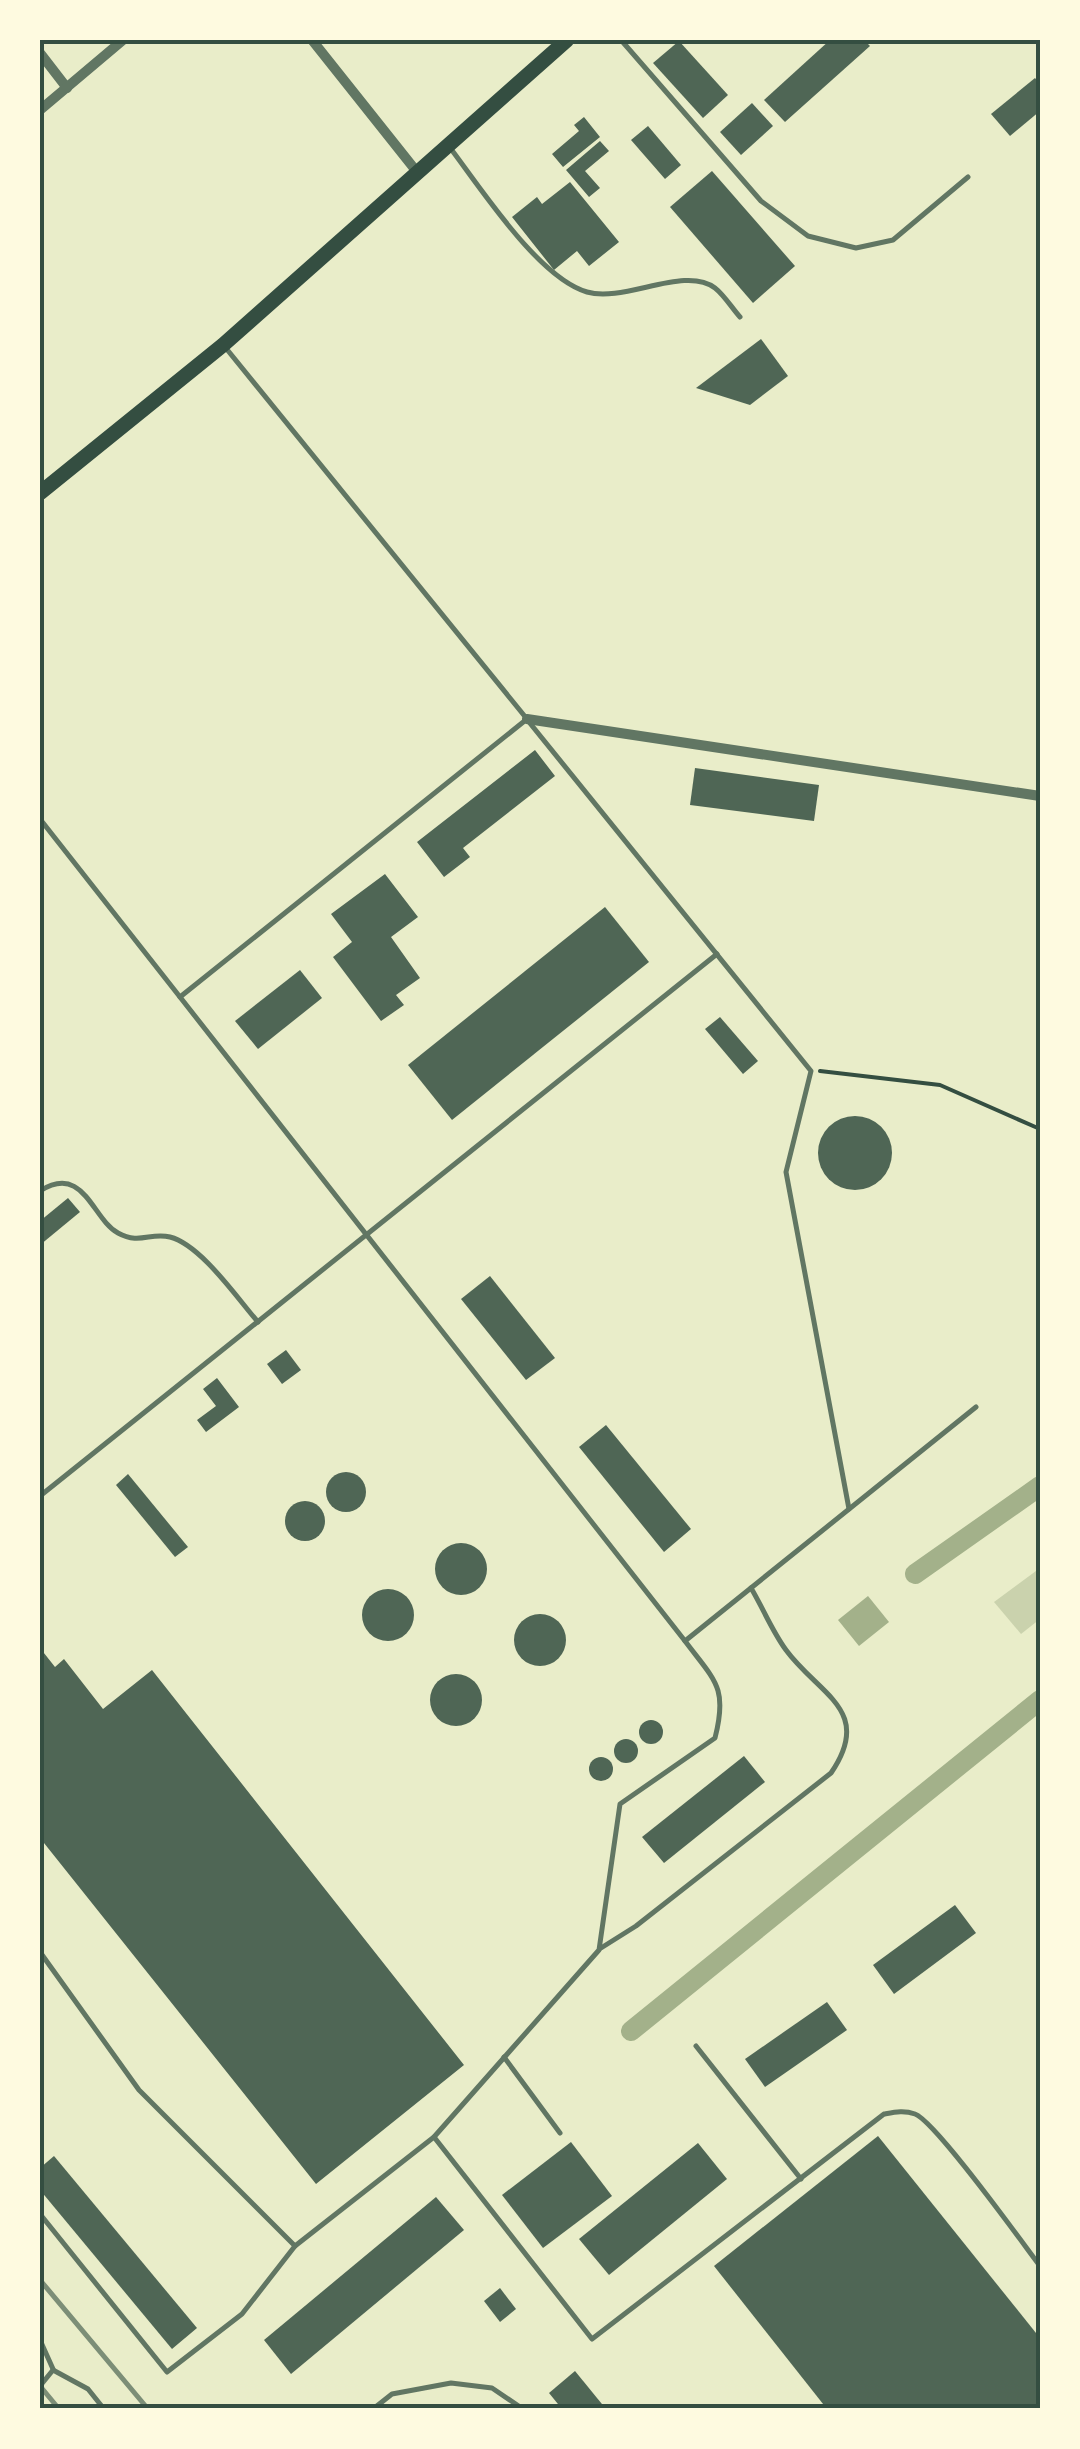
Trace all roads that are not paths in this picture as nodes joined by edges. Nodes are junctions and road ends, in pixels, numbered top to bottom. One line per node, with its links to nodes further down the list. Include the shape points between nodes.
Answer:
1 (123, 40): 6 (street)
2 (312, 40): 9 (street)
3 (567, 40): 8 (main road)
4 (621, 40): 10 (lane, via 760,200 808,236 856,248 893,240)
5 (40, 53): 6 (street)
6 (67, 88): 7 (street)
7 (40, 110)
8 (450, 147): 9 (main road); 11 (lane, via 556,277 588,292 619,294 693,280 713,286)
9 (417, 172): 12 (main road)
10 (968, 177)
11 (740, 317)
12 (223, 345): 13 (main road); 14 (lane)
13 (40, 492)
14 (527, 720): 15 (street); 17 (lane); 18 (lane)
15 (1040, 796)
16 (40, 820): 18 (lane)
17 (717, 954): 20 (lane); 24 (lane, via 812,1071 786,1172)
18 (180, 997): 20 (lane)
19 (40, 1191): 21 (lane, via 70,1185 89,1196 112,1230 136,1241 167,1236 190,1247)
20 (366, 1236): 21 (lane); 26 (lane)
21 (258, 1322): 23 (lane)
22 (976, 1407): 24 (lane)
23 (40, 1496)
24 (849, 1509): 25 (lane)
25 (751, 1588): 26 (lane); 27 (lane, via 786,1650 838,1702 847,1725 845,1752 832,1773)
26 (685, 1641): 27 (lane, via 719,1694 723,1707 715,1738 620,1804)
27 (599, 1950): 30 (lane)
28 (40, 1952): 35 (lane, via 139,2090)
29 (696, 2046): 33 (lane)
30 (504, 2057): 31 (lane); 32 (lane)
31 (560, 2132)
32 (434, 2136): 33 (lane, via 592,2340); 35 (lane)
33 (801, 2178): 36 (lane, via 884,2114 919,2114)
34 (40, 2214): 35 (lane, via 167,2372 242,2314)
35 (295, 2246)
36 (1040, 2266)
37 (40, 2340): 38 (lane)
38 (53, 2370): 39 (lane); 40 (lane, via 88,2388)
39 (40, 2386)
40 (104, 2409)
41 (373, 2409): 42 (lane, via 392,2394 452,2383 492,2388)
42 (523, 2409)

